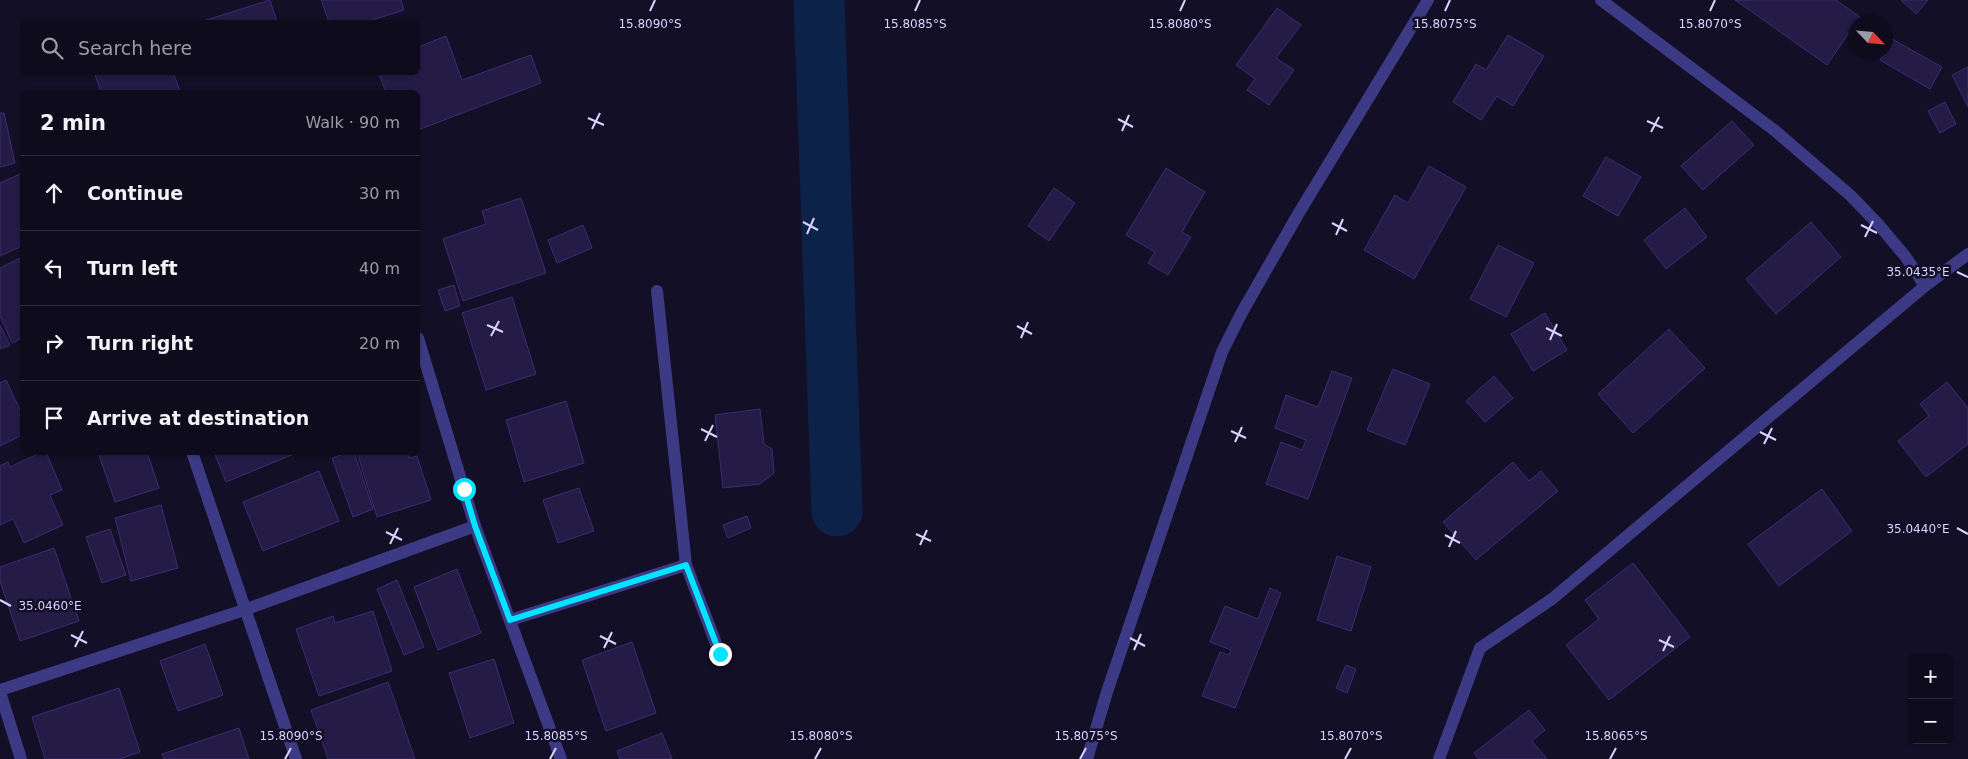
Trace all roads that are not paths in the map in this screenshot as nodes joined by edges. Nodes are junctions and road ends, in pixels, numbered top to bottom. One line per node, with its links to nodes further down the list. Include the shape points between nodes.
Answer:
1 (1428, 0): 17 (street, via 1297,216 1222,352)
2 (1600, 0): 4 (street, via 1774,130 1850,195 1879,224)
3 (1968, 254): 4 (street)
4 (1925, 286): 18 (street, via 1552,600 1480,648)
5 (657, 291): 9 (street)
6 (420, 345): 8 (street)
7 (193, 455): 10 (street)
8 (475, 526): 10 (street); 11 (street)
9 (686, 565): 11 (street); 12 (street)
10 (244, 610): 13 (street); 15 (street)
11 (510, 620): 16 (street)
12 (720, 654)
13 (0, 691): 14 (street)
14 (21, 759)
15 (296, 759)
16 (561, 759)
17 (1087, 759)
18 (1439, 759)

